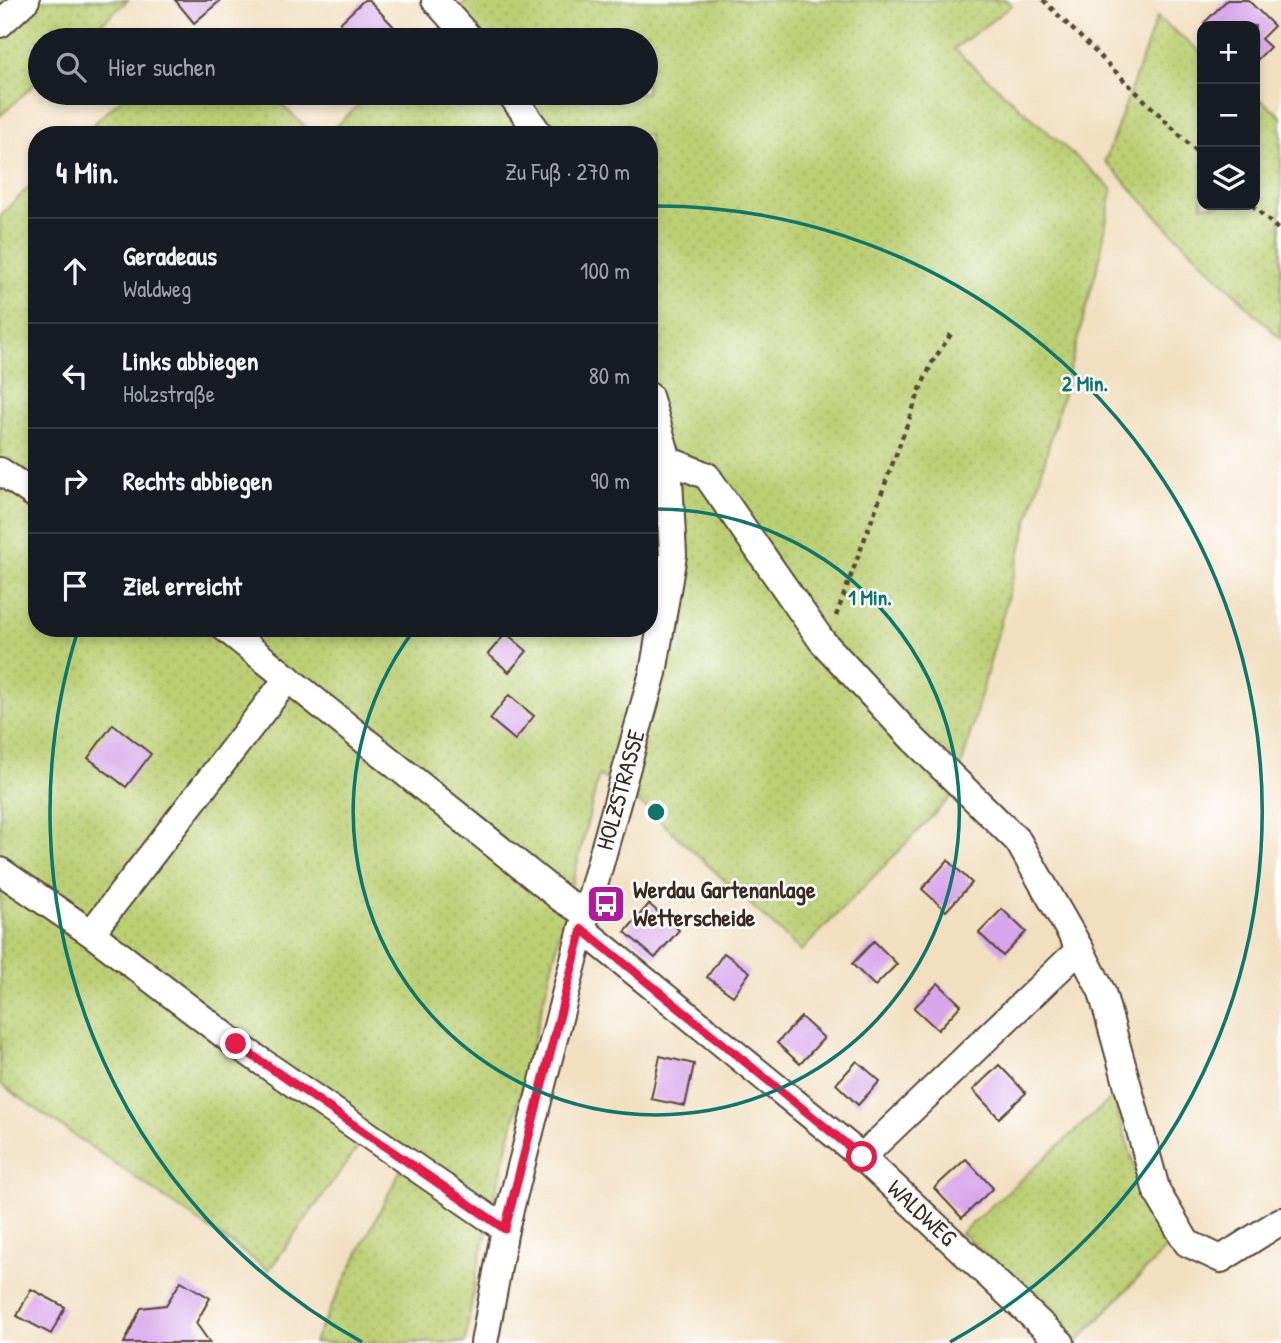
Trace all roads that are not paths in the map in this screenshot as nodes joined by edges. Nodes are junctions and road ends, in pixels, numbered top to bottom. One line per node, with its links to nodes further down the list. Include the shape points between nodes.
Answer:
1 (26, 0): 3 (street)
2 (435, 0): 4 (street)
3 (0, 24)
4 (460, 28)
5 (519, 105): 6 (street)
6 (534, 126)
7 (658, 426): 8 (street, HOLZSTRASSE)
8 (668, 460): 14 (street, HOLZSTRASSE, via 673,555 653,673); 16 (street, via 708,476 822,641 912,738 1018,841)
9 (0, 471): 10 (street)
10 (28, 490)
11 (236, 637): 12 (street, WALDWEG)
12 (288, 678): 14 (street, WALDWEG, via 562,899); 15 (street)
13 (0, 871): 15 (street)
14 (584, 922): 17 (street, WALDWEG); 19 (street, HOLZSTRASSE)
15 (91, 933): 19 (street, via 236,1044)
16 (1080, 949): 17 (street); 18 (street, via 1102,992 1157,1192 1187,1243 1221,1259)
17 (862, 1157): 21 (street, WALDWEG)
18 (1281, 1221)
19 (505, 1229): 20 (street, HOLZSTRASSE)
20 (484, 1343)
21 (1061, 1343)

